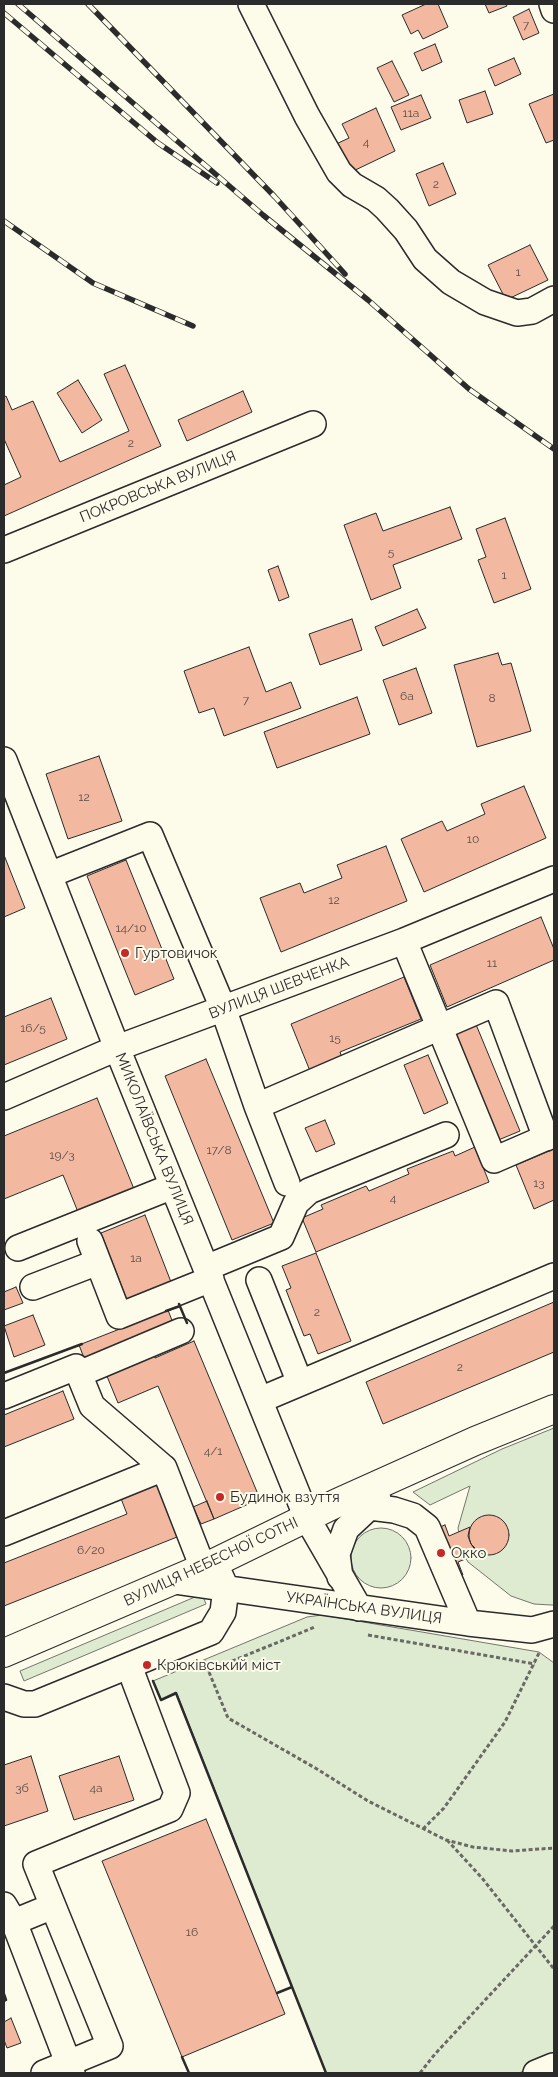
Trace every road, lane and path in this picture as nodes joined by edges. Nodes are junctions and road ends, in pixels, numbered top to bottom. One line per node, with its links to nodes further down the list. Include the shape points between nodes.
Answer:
1 (251, 4): 4 (street, via 339,172 387,209 425,259 451,282 485,302 517,313 532,311)
2 (552, 4): 3 (street)
3 (554, 10)
4 (554, 299)
5 (313, 424): 6 (street, ПОКРОВСЬКА ВУЛИЦЯ)
6 (4, 550)
7 (4, 760): 8 (street, МИКОЛАЇВСЬКА ВУЛИЦЯ)
8 (9, 787): 9 (street, МИКОЛАЇВСЬКА ВУЛИЦЯ)
9 (49, 875): 12 (street, via 150,835); 14 (street, МИКОЛАЇВСЬКА ВУЛИЦЯ)
10 (554, 879): 11 (street, ВУЛИЦЯ ШЕВЧЕНКА)
11 (404, 940): 12 (street, ВУЛИЦЯ ШЕВЧЕНКА); 13 (street)
12 (223, 1008): 14 (street, ВУЛИЦЯ ШЕВЧЕНКА); 16 (street)
13 (440, 1027): 16 (street); 18 (street, via 496,1003); 18 (street, via 494,1160)
14 (117, 1048): 15 (street, ВУЛИЦЯ ШЕВЧЕНКА); 20 (street, МИКОЛАЇВСЬКА ВУЛИЦЯ)
15 (4, 1096)
16 (257, 1106): 19 (street)
17 (446, 1135): 22 (street, via 309,1191 296,1203 281,1237)
18 (550, 1136)
19 (287, 1183)
20 (173, 1186): 21 (street); 22 (street, МИКОЛАЇВСЬКА ВУЛИЦЯ)
21 (18, 1248)
22 (208, 1274): 25 (street, via 119,1316 94,1252); 30 (street, МИКОЛАЇВСЬКА ВУЛИЦЯ)
23 (554, 1276): 28 (street)
24 (259, 1280): 28 (street)
25 (33, 1287)
26 (180, 1331): 27 (street)
27 (79, 1374): 29 (street, via 76,1367); 32 (street, via 92,1406)
28 (300, 1383): 30 (street)
29 (4, 1396)
30 (260, 1400): 36 (street, МИКОЛАЇВСЬКА ВУЛИЦЯ)
31 (554, 1410): 33 (highway, ВУЛИЦЯ НЕБЕСНОЇ СОТНІ)
32 (164, 1468): 37 (street); 38 (street)
33 (407, 1472): 34 (highway, ВУЛИЦЯ НЕБЕСНОЇ СОТНІ); 35 (street)
34 (337, 1503): 35 (street); 36 (highway, ВУЛИЦЯ НЕБЕСНОЇ СОТНІ)
35 (369, 1507): 39 (street, via 346,1529 337,1554); 43 (street, via 413,1516 427,1527)
36 (307, 1518): 38 (highway, ВУЛИЦЯ НЕБЕСНОЇ СОТНІ); 39 (street, МИКОЛАЇВСЬКА ВУЛИЦЯ)
37 (4, 1533)
38 (209, 1565): 40 (highway, ВУЛИЦЯ НЕБЕСНОЇ СОТНІ); 41 (street)
39 (340, 1577): 42 (street, МИКОЛАЇВСЬКА ВУЛИЦЯ)
40 (174, 1581): 41 (street, УКРАЇНСЬКА ВУЛИЦЯ); 48 (highway, ВУЛИЦЯ НЕБЕСНОЇ СОТНІ)
41 (226, 1588): 42 (street, УКРАЇНСЬКА ВУЛИЦЯ); 47 (street, via 223,1612 211,1632)
42 (359, 1608): 43 (street, УКРАЇНСЬКА ВУЛИЦЯ)
43 (468, 1623): 44 (street, УКРАЇНСЬКА ВУЛИЦЯ, via 532,1630)
44 (554, 1625): 49 (path)
45 (318, 1626): 51 (path)
46 (366, 1634): 49 (path)
47 (195, 1638): 50 (street); 51 (path)
48 (4, 1653)
49 (535, 1664): 53 (path, via 505,1722 444,1808)
50 (128, 1666): 52 (street, via 76,1690 35,1704); 56 (street, via 177,1793 170,1809 36,1864)
51 (208, 1671): 53 (path, via 228,1718 368,1801)
52 (4, 1697)
53 (423, 1829): 54 (path)
54 (446, 1840): 55 (path, via 492,1850); 59 (path)
55 (554, 1848)
56 (53, 1906): 57 (street); 61 (street, via 110,2046)
57 (9, 1914): 61 (street)
58 (554, 1926): 59 (path)
59 (537, 1945): 60 (path); 64 (path)
60 (554, 1969)
61 (70, 2068): 63 (street)
62 (554, 2068): 65 (street)
63 (44, 2073)
64 (420, 2073)
65 (536, 2073)

